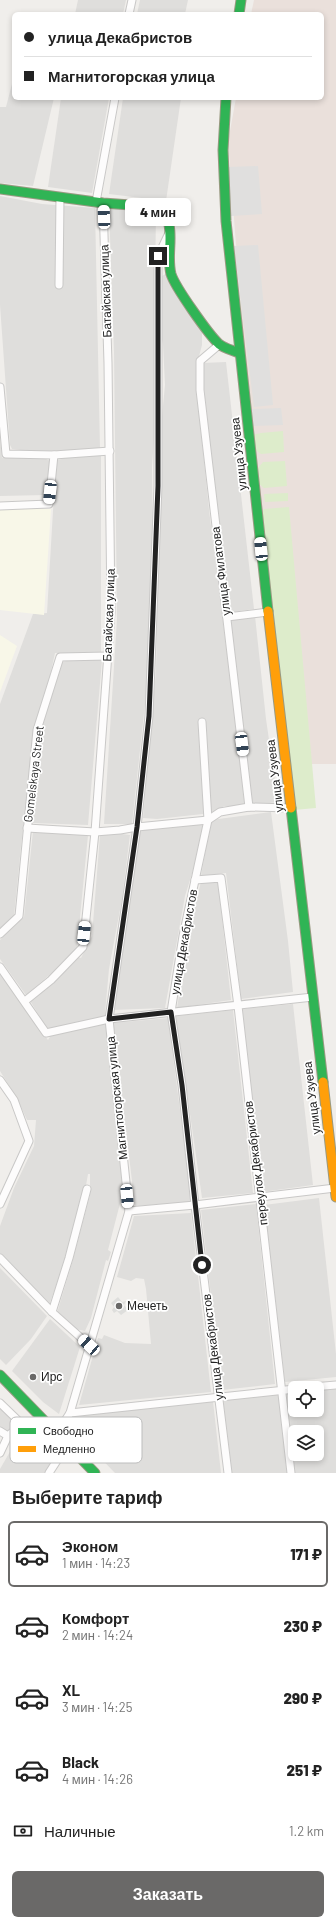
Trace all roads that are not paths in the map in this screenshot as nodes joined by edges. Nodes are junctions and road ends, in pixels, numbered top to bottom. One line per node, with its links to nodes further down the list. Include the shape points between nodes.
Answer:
1 (132, 0): 3 (street)
2 (241, 0): 4 (main road)
3 (129, 12)
4 (239, 12)
5 (115, 100): 9 (street, Батайская улица)
6 (226, 100): 13 (main road, улица Узуева, via 223,182)
7 (0, 189): 8 (main road)
8 (60, 197): 9 (main road); 11 (street)
9 (100, 202): 10 (main road, via 158,207 164,210); 16 (street, Батайская улица)
10 (169, 233): 12 (main road, via 171,274 193,310); 26 (street, Магнитогорская улица, via 158,256 158,486 155,592 149,716)
11 (59, 285)
12 (220, 344): 13 (main road); 20 (street, улица Филатова, via 200,361 200,390)
13 (239, 353): 19 (main road, улица Узуева)
14 (0, 387): 15 (street)
15 (2, 427): 17 (street, via 6,454)
16 (110, 451): 17 (street); 21 (street, Батайская улица, via 111,612)
17 (54, 455): 18 (street, via 49,504)
18 (0, 506)
19 (268, 612): 20 (street); 24 (main road, улица Узуева)
20 (227, 617): 23 (street, улица Филатова)
21 (108, 656): 27 (street, Gomelskaya Street, via 60,657 37,730); 28 (street, Батайская улица)
22 (202, 722): 25 (street, улица Декабристов)
23 (250, 807): 24 (street); 25 (street, via 220,812)
24 (290, 808): 32 (main road, улица Узуева)
25 (208, 820): 26 (street); 29 (street, улица Декабристов)
26 (137, 827): 28 (street); 36 (street, Магнитогорская улица)
27 (27, 828): 28 (street); 30 (street, Gomelskaya Street, via 19,916)
28 (95, 832): 33 (street, Батайская улица, via 83,947 51,980)
29 (195, 880): 34 (street, переулок Декабристов, via 221,878); 35 (street, улица Декабристов)
30 (0, 934)
31 (0, 967): 33 (street)
32 (313, 997): 34 (street); 39 (main road, улица Узуева)
33 (25, 1001): 36 (street, via 46,1034)
34 (238, 1006): 35 (street); 40 (street, переулок Декабристов)
35 (171, 1012): 36 (street); 42 (street, улица Декабристов)
36 (109, 1019): 43 (street, Магнитогорская улица)
37 (0, 1080): 41 (street, via 14,1100 29,1142)
38 (87, 1189): 45 (street)
39 (335, 1193): 40 (street)
40 (260, 1198): 42 (street); 52 (street, переулок Декабристов)
41 (0, 1204)
42 (195, 1206): 43 (street); 53 (street, улица Декабристов)
43 (128, 1211): 46 (street, Магнитогорская улица, via 96,1329)
44 (0, 1258): 45 (street)
45 (52, 1312): 46 (street)
46 (89, 1345): 55 (street, Магнитогорская улица)
47 (0, 1375): 58 (main road)
48 (0, 1384): 57 (main road)
49 (336, 1385): 50 (street)
50 (324, 1386)
51 (288, 1389): 52 (street)
52 (282, 1390): 53 (street); 70 (street, переулок Декабристов)
53 (218, 1396): 55 (street); 69 (street, улица Декабристов)
54 (0, 1403): 56 (street)
55 (70, 1413): 59 (street, Магнитогорская улица)
56 (15, 1417)
57 (31, 1417)
58 (41, 1417)
59 (67, 1417)
60 (0, 1431): 61 (street)
61 (8, 1436): 62 (street)
62 (0, 1453)
63 (55, 1463): 66 (street)
64 (76, 1463): 67 (main road)
65 (86, 1463): 68 (main road)
66 (49, 1473)
67 (86, 1473)
68 (95, 1473)
69 (228, 1473)
70 (292, 1473)

